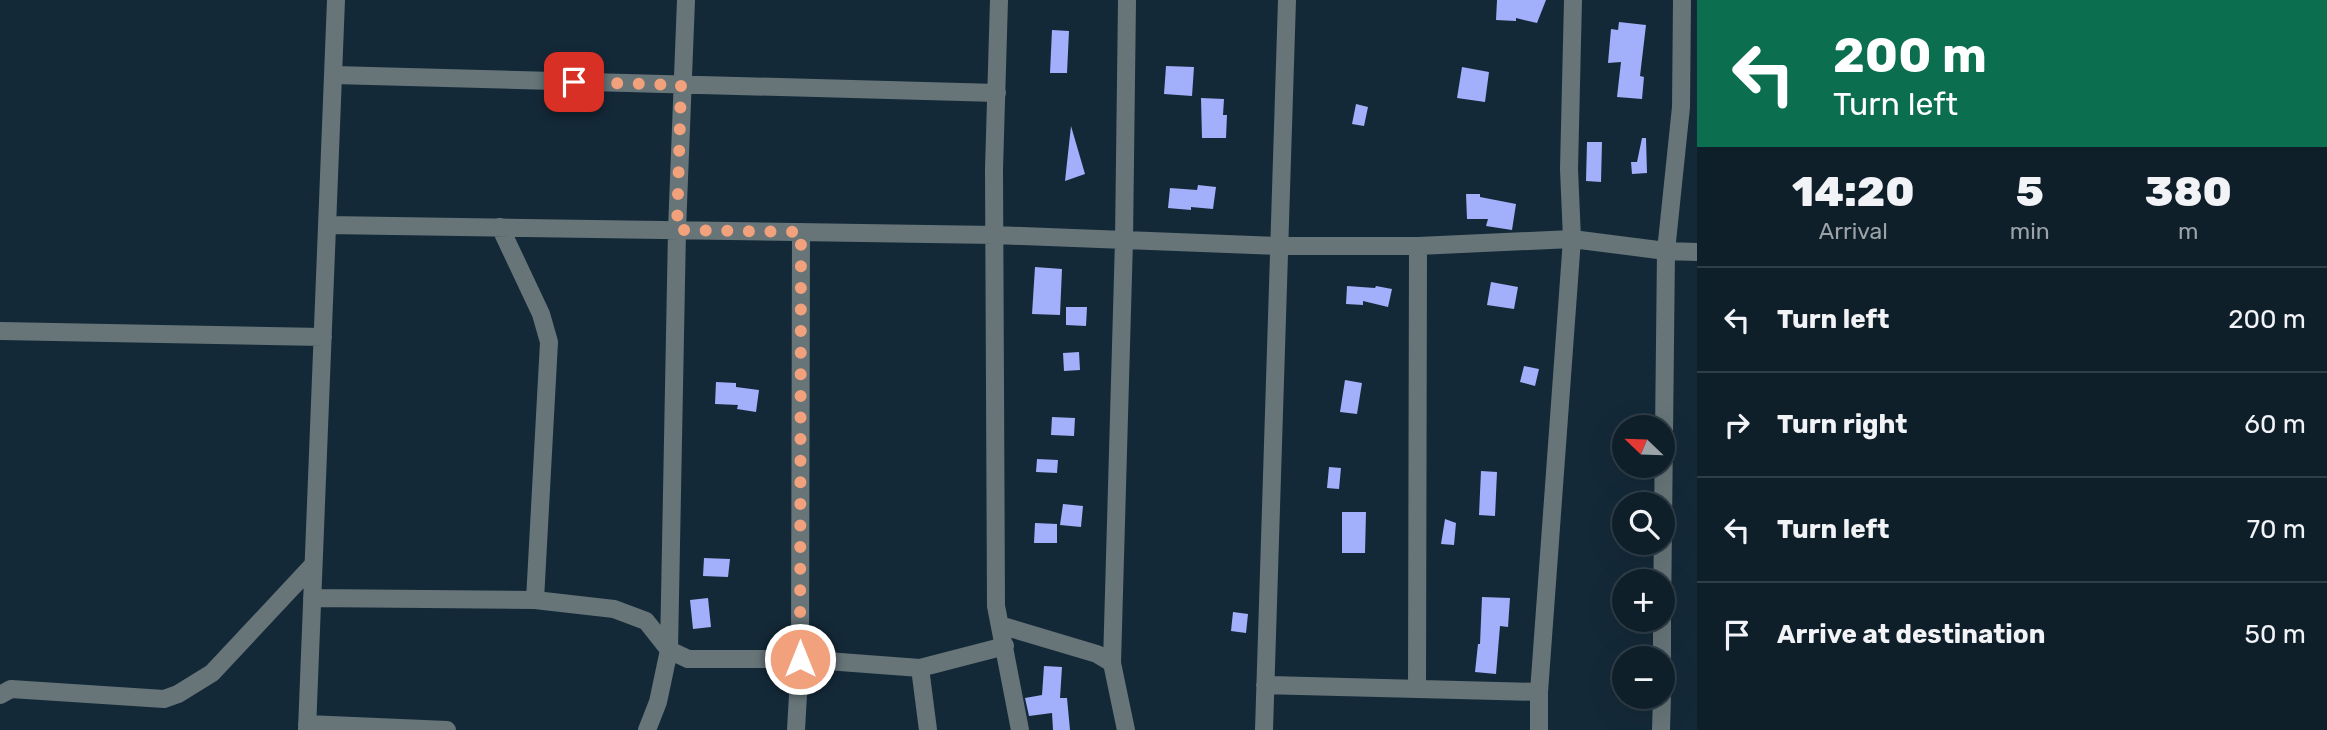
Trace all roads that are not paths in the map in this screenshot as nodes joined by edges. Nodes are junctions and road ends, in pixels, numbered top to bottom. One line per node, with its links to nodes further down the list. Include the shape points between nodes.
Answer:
1 (336, 0): 8 (street)
2 (686, 0): 9 (street)
3 (999, 0): 10 (street)
4 (1127, 0): 18 (street)
5 (1287, 0): 19 (street)
6 (1573, 0): 17 (street)
7 (1682, 0): 11 (street)
8 (334, 75): 9 (street); 12 (street)
9 (681, 85): 10 (street); 14 (street)
10 (996, 93): 16 (street)
11 (1689, 107): 21 (street)
12 (327, 225): 13 (street); 24 (street)
13 (500, 228): 14 (street); 28 (street, via 541,314 549,342)
14 (677, 230): 15 (street); 31 (street)
15 (801, 232): 16 (street); 32 (street)
16 (995, 235): 18 (street); 29 (street, via 996,606)
17 (1572, 239): 20 (street); 21 (street); 37 (street)
18 (1124, 240): 19 (street); 33 (street)
19 (1279, 246): 20 (street); 35 (street)
20 (1418, 246): 36 (street)
21 (1666, 251): 22 (street); 26 (street)
22 (1697, 252)
23 (0, 331): 24 (street)
24 (323, 337): 25 (street)
25 (313, 565): 27 (street); 38 (street, via 212,673 178,694 164,699 11,689)
26 (1663, 569)
27 (312, 598): 28 (street); 40 (street)
28 (535, 600): 31 (street, via 614,609 646,621)
29 (1000, 625): 30 (street); 33 (street, via 1097,654)
30 (1004, 646): 34 (street); 45 (street)
31 (669, 650): 32 (street, via 688,659); 42 (street)
32 (800, 659): 34 (street); 43 (street)
33 (1112, 663): 46 (street)
34 (920, 668): 44 (street)
35 (1265, 685): 36 (street); 47 (street)
36 (1417, 689): 37 (street)
37 (1539, 692): 48 (street)
38 (0, 695)
39 (1662, 709): 49 (street)
40 (307, 727): 41 (street)
41 (447, 730)
42 (647, 730)
43 (796, 730)
44 (928, 730)
45 (1020, 730)
46 (1126, 730)
47 (1264, 730)
48 (1539, 730)
49 (1661, 730)

